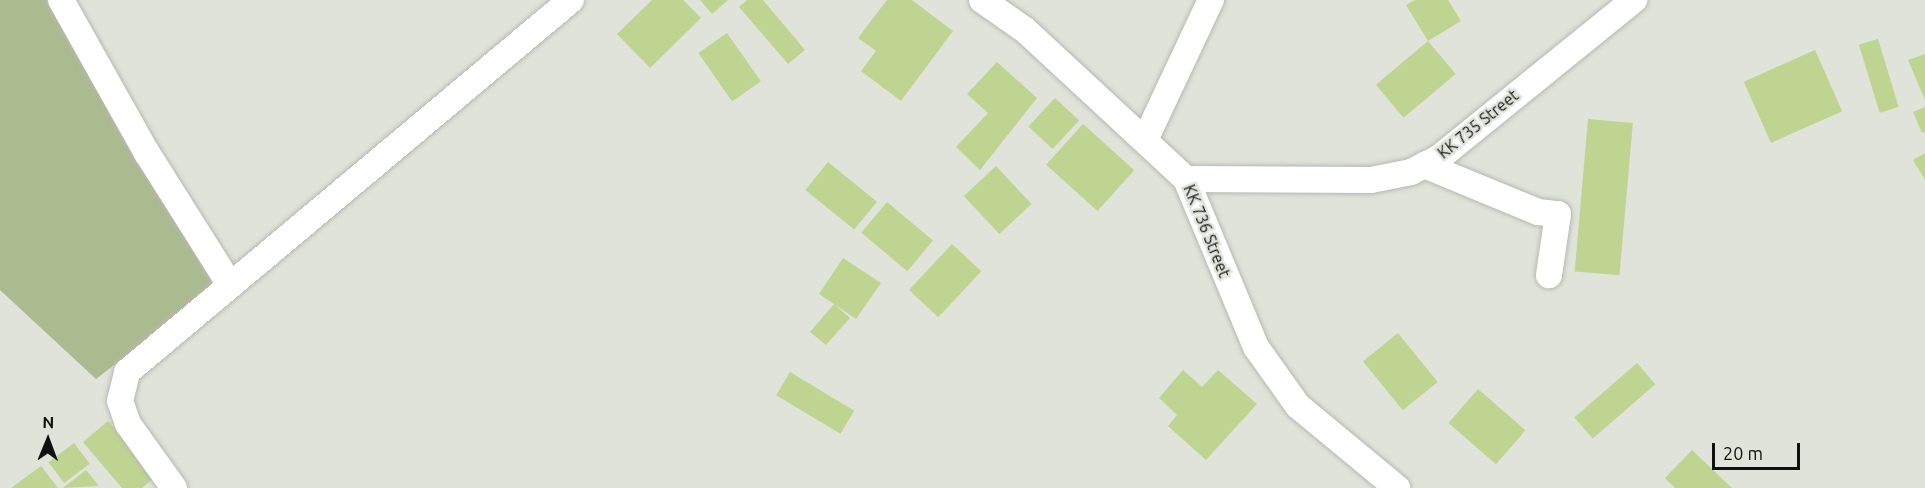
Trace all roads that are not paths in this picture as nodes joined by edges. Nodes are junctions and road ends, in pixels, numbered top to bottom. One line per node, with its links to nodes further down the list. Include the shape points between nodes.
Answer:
1 (61, 0): 10 (street, via 147,153)
2 (572, 0): 10 (street)
3 (982, 0): 6 (street, KK 736 Street, via 1025,30)
4 (1211, 0): 6 (street)
5 (1634, 0): 7 (street, KK 735 Street)
6 (1145, 140): 8 (street, KK 736 Street)
7 (1424, 165): 8 (street, KK 735 Street, via 1371,180); 9 (street, via 1539,212 1558,214)
8 (1186, 179): 12 (street, KK 736 Street, via 1256,347 1298,406)
9 (1549, 276)
10 (230, 285): 11 (street, via 127,372 120,401 128,424)
11 (174, 488)
12 (1397, 488)

